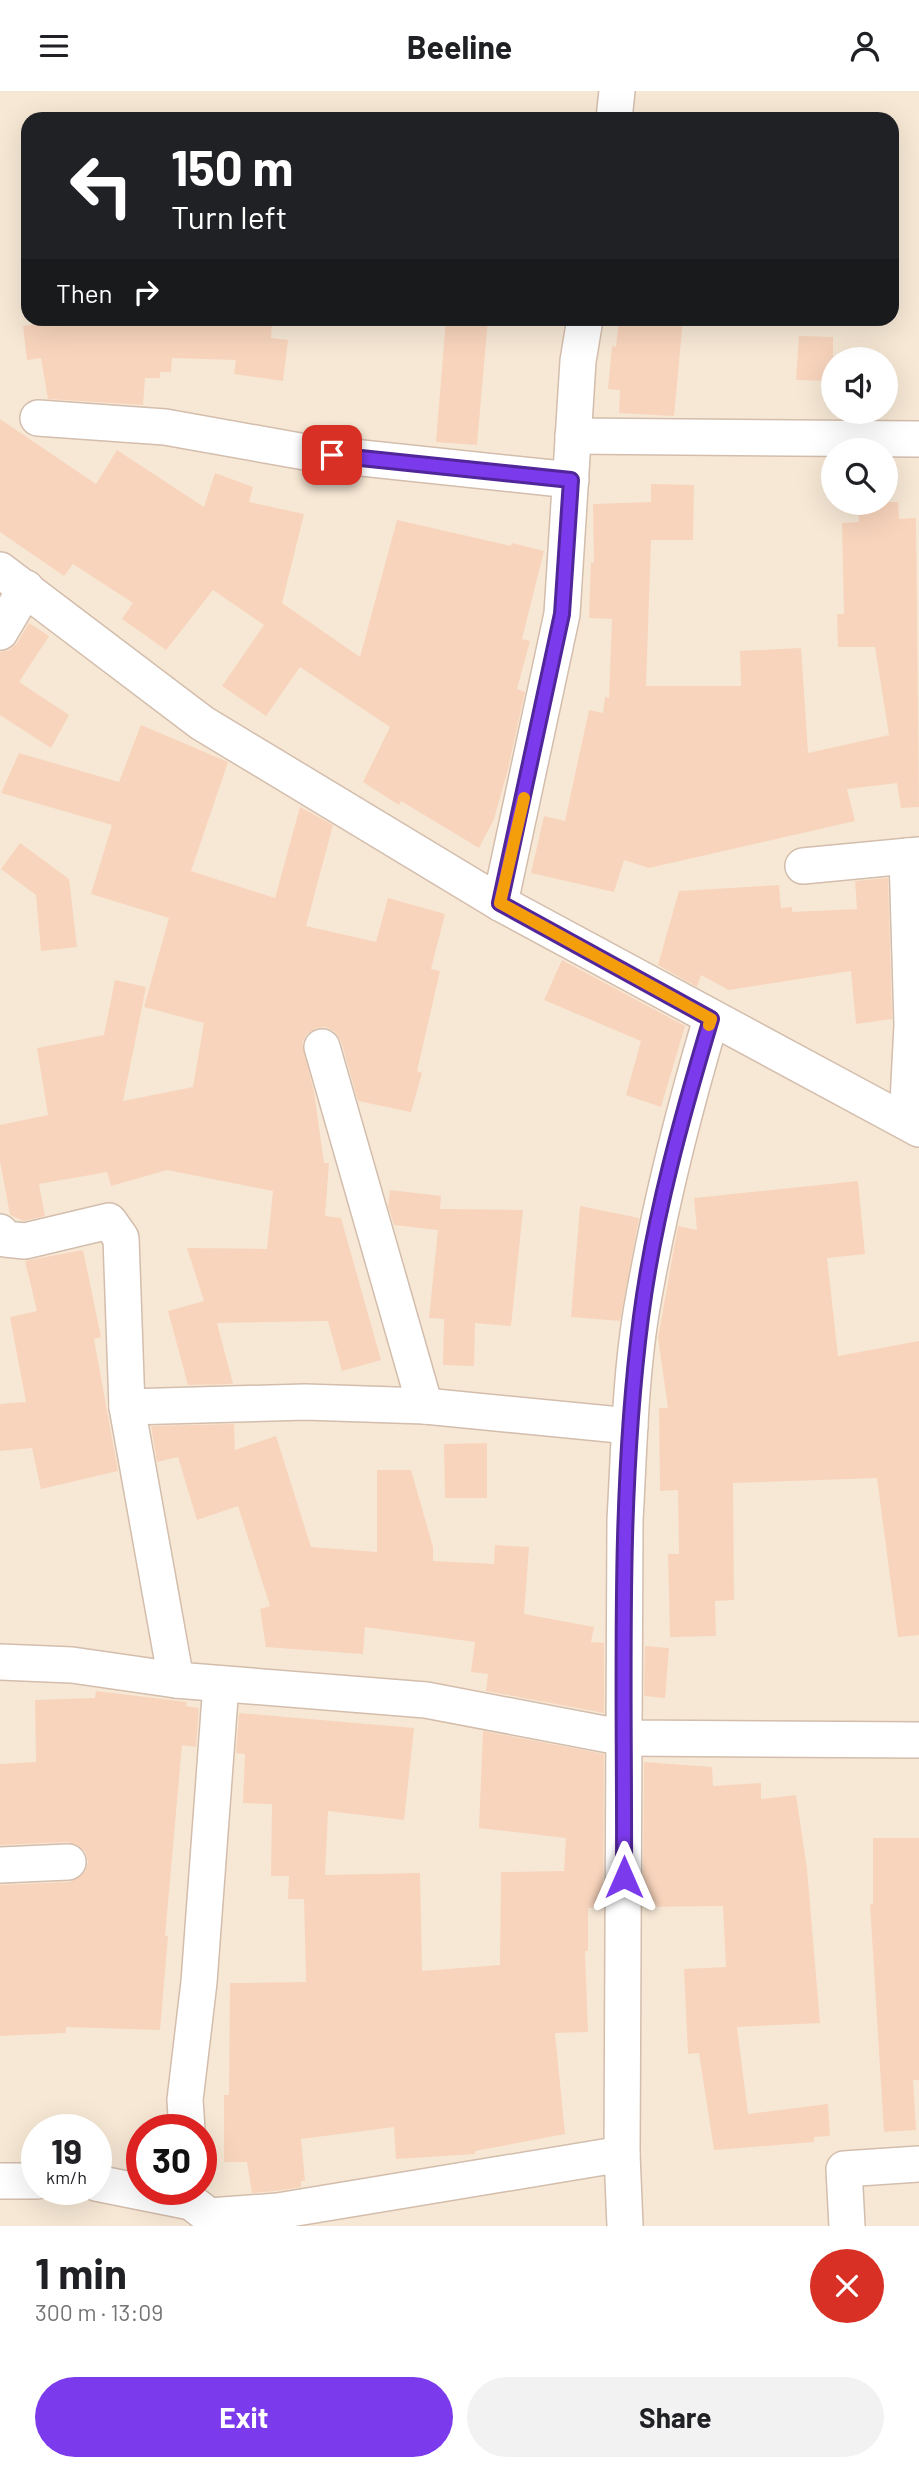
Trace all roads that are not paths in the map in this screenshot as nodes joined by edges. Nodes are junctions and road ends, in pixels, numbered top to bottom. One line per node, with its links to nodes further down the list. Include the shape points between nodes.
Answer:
1 (617, 91): 2 (street)
2 (615, 112)
3 (583, 326): 5 (street)
4 (38, 418): 7 (street, via 165,427 305,452)
5 (573, 436): 6 (street); 7 (street)
6 (919, 439)
7 (571, 480): 12 (street, via 562,614)
8 (13, 579): 9 (street); 12 (street, via 202,723)
9 (0, 632)
10 (913, 855): 11 (street); 15 (street)
11 (803, 866)
12 (500, 903): 13 (street)
13 (711, 1019): 15 (street); 19 (street, via 677,1131 641,1316)
14 (322, 1047): 17 (street)
15 (913, 1125)
16 (0, 1232): 18 (street, via 5,1239 26,1241 109,1221 121,1238)
17 (425, 1406): 18 (street, via 306,1402); 19 (street)
18 (127, 1407): 21 (street)
19 (631, 1426): 23 (street, via 625,1520)
20 (0, 1662): 21 (street, via 72,1665)
21 (176, 1680): 22 (street)
22 (220, 1684): 23 (street, via 426,1700); 27 (street)
23 (625, 1738): 24 (street); 28 (street)
24 (919, 1739)
25 (68, 1862): 26 (street)
26 (0, 1865)
27 (186, 2114)
28 (622, 2154): 32 (street, via 278,2211 209,2216); 33 (street)
29 (919, 2164): 34 (street, via 844,2169)
30 (0, 2181): 31 (street)
31 (21, 2181)
32 (199, 2205)
33 (625, 2226)
34 (847, 2226)

